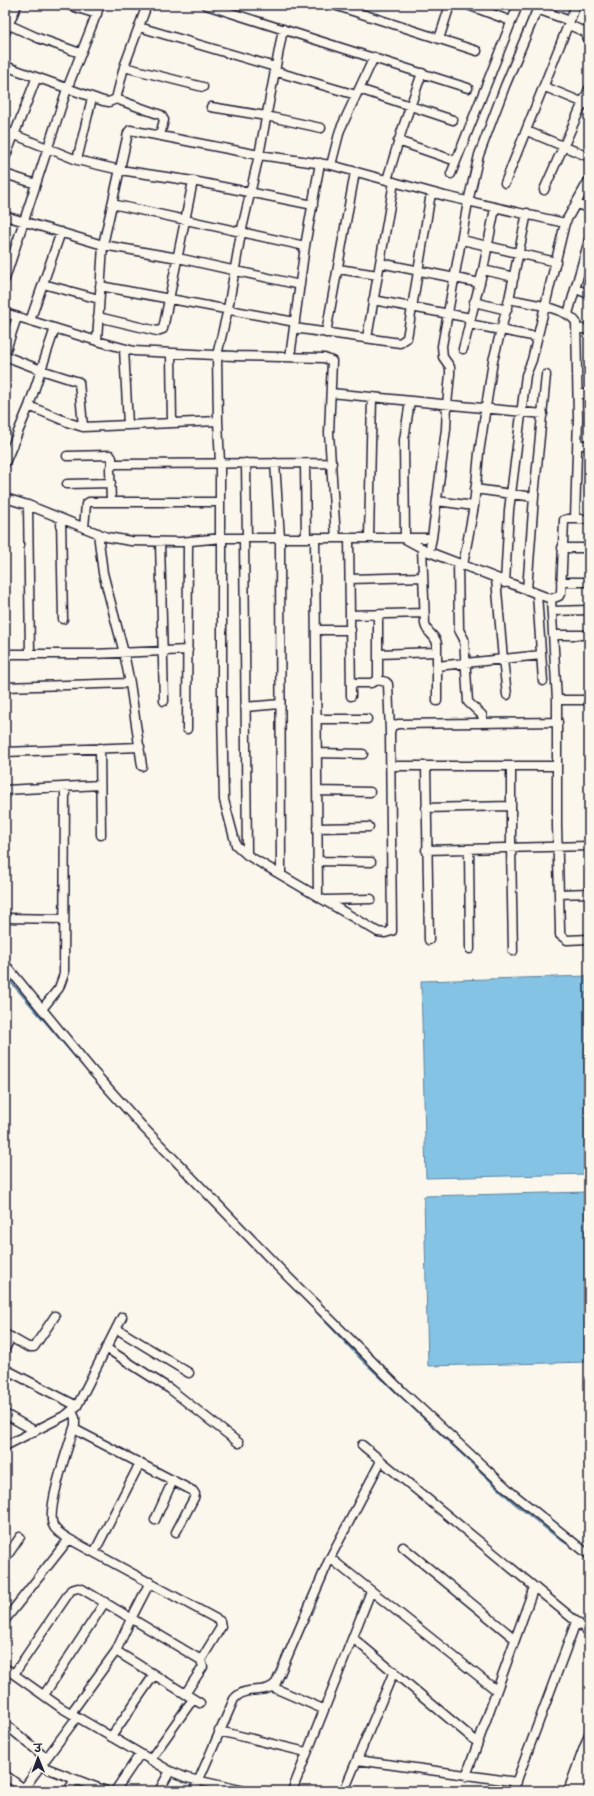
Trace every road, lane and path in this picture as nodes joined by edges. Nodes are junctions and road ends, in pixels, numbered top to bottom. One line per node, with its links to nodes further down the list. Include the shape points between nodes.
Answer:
1 (17, 5): 15 (street)
2 (68, 5): 12 (street)
3 (100, 5): 12 (street)
4 (147, 5): 16 (street)
5 (206, 5): 17 (street)
6 (334, 5): 20 (street)
7 (450, 5): 20 (street)
8 (468, 5): 13 (street)
9 (518, 5): 13 (street)
10 (576, 5): 14 (street)
11 (538, 7): 14 (street); 69 (street, via 487,132)
12 (97, 14): 22 (street)
13 (511, 21): 54 (street)
14 (570, 23): 19 (street); 31 (street)
15 (7, 24): 18 (street); 22 (street)
16 (139, 27): 25 (street); 26 (street)
17 (283, 29): 23 (street); 26 (street)
18 (5, 33)
19 (588, 37)
20 (439, 39): 21 (street)
21 (477, 51)
22 (80, 53): 32 (street)
23 (374, 57): 27 (street); 34 (street)
24 (5, 66): 28 (street)
25 (124, 67): 29 (street); 36 (street)
26 (275, 69): 34 (street); 40 (street)
27 (422, 73): 30 (street); 39 (street)
28 (36, 79): 32 (street); 45 (street)
29 (203, 87)
30 (468, 88)
31 (544, 88): 37 (street); 44 (street)
32 (67, 89): 35 (street); 48 (street)
33 (589, 89): 37 (street)
34 (357, 92): 39 (street); 56 (street, via 340,130)
35 (92, 98): 36 (street, via 106,102); 53 (street)
36 (116, 99): 46 (street, via 160,115 164,120)
37 (586, 104): 49 (street)
38 (211, 106): 40 (street)
39 (410, 106): 41 (street); 47 (street)
40 (266, 116): 42 (street); 50 (street)
41 (453, 120)
42 (321, 128)
43 (5, 131): 45 (street)
44 (527, 131): 49 (street); 64 (street)
45 (14, 134): 48 (street); 51 (street)
46 (160, 135): 50 (street); 57 (street, via 130,130)
47 (398, 141): 54 (street); 63 (street)
48 (48, 147): 53 (street); 65 (street)
49 (563, 147): 52 (street); 66 (street)
50 (259, 155): 55 (street); 67 (street)
51 (5, 158)
52 (589, 158)
53 (77, 160): 57 (street)
54 (456, 161): 60 (street)
55 (320, 163): 56 (street); 72 (street)
56 (331, 165): 58 (street)
57 (120, 170): 62 (street); 70 (street)
58 (355, 172): 63 (street); 92 (street)
59 (5, 174): 65 (street)
60 (451, 174)
61 (589, 180): 71 (street)
62 (193, 181): 67 (street); 77 (street)
63 (390, 181): 68 (street); 91 (street)
64 (505, 183)
65 (36, 184): 78 (street)
66 (544, 190)
67 (250, 192): 72 (street); 81 (street)
68 (431, 193): 69 (street); 95 (street)
69 (468, 202): 73 (street); 82 (street)
70 (112, 204): 77 (street); 84 (street)
71 (576, 204): 74 (street); 79 (street)
72 (313, 205): 86 (street)
73 (495, 208): 75 (street); 85 (street)
74 (589, 208)
75 (527, 214): 79 (street); 87 (street)
76 (5, 216): 78 (street)
77 (184, 220): 81 (street); 89 (street)
78 (23, 222): 80 (street); 99 (street)
79 (565, 223): 90 (street)
80 (61, 232): 84 (street); 101 (street)
81 (241, 233): 86 (street); 94 (street)
82 (462, 240): 85 (street); 97 (street)
83 (589, 240): 88 (street)
84 (103, 245): 89 (street); 103 (street)
85 (488, 245): 87 (street); 93 (street)
86 (305, 246): 102 (street)
87 (519, 252): 90 (street); 98 (street)
88 (587, 255): 104 (street)
89 (178, 258): 94 (street); 107 (street)
90 (556, 262): 111 (street)
91 (380, 263): 95 (street); 96 (street)
92 (338, 269): 96 (street); 127 (street)
93 (483, 270): 98 (street); 100 (street)
94 (235, 271): 102 (street); 113 (street)
95 (418, 271): 97 (street); 112 (street)
96 (378, 275): 109 (street)
97 (455, 277): 100 (street); 116 (street)
98 (514, 277): 108 (street)
99 (5, 279)
100 (480, 283): 110 (street)
101 (43, 284): 106 (street); 120 (street)
102 (300, 285): 122 (street)
103 (100, 286): 106 (street); 107 (street)
104 (576, 289): 105 (street); 117 (street)
105 (589, 294)
106 (99, 299): 119 (street)
107 (170, 299): 113 (street); 119 (street, via 161,331)
108 (509, 299): 111 (street); 114 (street)
109 (373, 300): 112 (street); 129 (street)
110 (474, 302): 114 (street); 121 (street)
111 (544, 306): 117 (street); 128 (street)
112 (412, 307): 116 (street); 129 (street, via 405,341 400,343)
113 (228, 308): 122 (street); 135 (street)
114 (507, 310): 125 (street)
115 (5, 313): 118 (street)
116 (448, 314): 121 (street); 145 (street, via 442,346 443,357 450,367)
117 (568, 314): 124 (street, via 576,322)
118 (17, 317): 120 (street); 133 (street)
119 (98, 317): 130 (street)
120 (30, 321): 123 (street)
121 (470, 321): 125 (street); 132 (street)
122 (295, 325): 127 (street); 137 (street)
123 (54, 328): 130 (street); 138 (street)
124 (577, 328): 126 (street); 141 (street)
125 (501, 330): 128 (street); 147 (street)
126 (589, 330)
127 (326, 333): 129 (street)
128 (537, 337): 148 (street, via 526,376)
129 (367, 338)
130 (96, 341): 131 (street)
131 (124, 349): 134 (street); 152 (street)
132 (463, 349)
133 (5, 353)
134 (171, 354): 135 (street); 151 (street)
135 (217, 355): 137 (street); 150 (street)
136 (5, 356): 138 (street)
137 (290, 357): 140 (street, via 324,358 332,361)
138 (41, 370): 146 (street); 153 (street, via 79,382)
139 (546, 375): 149 (street)
140 (331, 393): 143 (street); 161 (street, via 329,433)
141 (578, 394): 142 (street); 154 (street)
142 (589, 394)
143 (372, 397): 144 (street); 187 (street)
144 (410, 401): 145 (street); 189 (street, via 404,446)
145 (447, 405): 147 (street); 170 (street)
146 (29, 406): 153 (street); 157 (street)
147 (485, 409): 148 (street); 166 (street)
148 (523, 412): 149 (street); 167 (street)
149 (543, 414): 168 (street)
150 (218, 421): 151 (street); 159 (street)
151 (172, 422): 152 (street)
152 (128, 425): 153 (street)
153 (83, 427)
154 (578, 445): 155 (street); 176 (street)
155 (589, 445)
156 (67, 456): 163 (street, via 110,455)
157 (6, 461)
158 (275, 462): 160 (street); 162 (street); 182 (street)
159 (220, 463): 160 (street); 163 (street); 172 (street)
160 (246, 463): 181 (street)
161 (332, 463): 162 (street); 185 (street)
162 (305, 464): 183 (street)
163 (112, 466): 164 (street)
164 (111, 483): 165 (street); 171 (street)
165 (67, 484)
166 (475, 489): 167 (street); 174 (street)
167 (511, 494): 168 (street); 199 (street)
168 (534, 497): 202 (street)
169 (5, 498): 173 (street)
170 (437, 501): 174 (street); 188 (street)
171 (111, 502): 172 (street); 178 (street, via 86,504)
172 (220, 502): 180 (street)
173 (28, 505): 175 (street); 220 (street)
174 (474, 506): 195 (street)
175 (61, 519): 178 (street); 210 (street)
176 (575, 519): 177 (street); 192 (street, via 564,520)
177 (589, 519)
178 (84, 528): 179 (street)
179 (98, 533): 190 (street, via 117,539); 218 (street, via 103,573)
180 (221, 538): 181 (street); 191 (street); 270 (street, via 224,800 236,845)
181 (245, 538): 182 (street); 238 (street)
182 (280, 538): 183 (street); 237 (street)
183 (306, 538): 184 (street)
184 (315, 538): 185 (street); 211 (street)
185 (336, 538): 186 (street)
186 (349, 538): 187 (street); 197 (street)
187 (369, 538): 189 (street)
188 (432, 538): 189 (street); 194 (street)
189 (405, 539): 194 (street)
190 (160, 542): 191 (street); 216 (street)
191 (188, 542): 215 (street)
192 (562, 548): 193 (street); 200 (street)
193 (589, 548)
194 (425, 550): 195 (street); 196 (street)
195 (461, 564): 198 (street); 224 (street, via 459,630 464,639)
196 (423, 577): 197 (street); 207 (street)
197 (350, 579): 209 (street)
198 (496, 579): 199 (street); 223 (street)
199 (505, 582): 202 (street)
200 (561, 582): 201 (street); 204 (street, via 559,596)
201 (589, 582)
202 (527, 590): 203 (street)
203 (537, 594): 204 (street); 222 (street)
204 (551, 599): 206 (street)
205 (589, 610): 206 (street)
206 (552, 611): 213 (street)
207 (424, 613): 208 (street); 217 (street, via 426,629 436,639)
208 (378, 614): 209 (street); 221 (street)
209 (350, 615): 212 (street)
210 (63, 618)
211 (316, 630): 212 (street); 239 (street)
212 (351, 630): 229 (street)
213 (554, 635): 214 (street); 233 (street)
214 (589, 635)
215 (188, 650): 216 (street); 243 (street)
216 (163, 651): 218 (street); 235 (street)
217 (437, 652): 221 (street); 225 (street)
218 (124, 653): 220 (street); 228 (street)
219 (5, 654): 220 (street)
220 (30, 654)
221 (378, 654): 226 (street)
222 (541, 655): 223 (street); 227 (street)
223 (503, 659): 224 (street); 231 (street)
224 (466, 663): 225 (street); 242 (street, via 468,702 482,715)
225 (437, 666): 236 (street)
226 (378, 680): 229 (street, via 371,683); 244 (street, via 388,684)
227 (543, 681)
228 (130, 683): 230 (street); 245 (street)
229 (351, 683): 232 (street)
230 (5, 687)
231 (508, 695)
232 (351, 696)
233 (557, 700): 234 (street); 241 (street)
234 (589, 700)
235 (164, 701)
236 (437, 701)
237 (280, 704): 238 (street); 273 (street)
238 (245, 707): 270 (street)
239 (316, 719): 240 (street); 248 (street)
240 (367, 719)
241 (558, 722): 242 (street); 254 (street)
242 (484, 723): 244 (street, via 398,724 392,726)
243 (187, 729)
244 (390, 732): 251 (street)
245 (140, 747): 246 (street); 250 (street)
246 (100, 748): 247 (street); 255 (street)
247 (5, 752)
248 (317, 753): 249 (street); 258 (street)
249 (363, 754)
250 (142, 766)
251 (390, 766): 252 (street); 276 (street, via 392,930 385,934 378,932)
252 (426, 766): 253 (street); 261 (street)
253 (511, 766): 254 (street); 260 (street)
254 (557, 766): 265 (street)
255 (100, 785): 256 (street); 264 (street)
256 (65, 787): 257 (street); 279 (street)
257 (5, 790)
258 (317, 791): 259 (street); 263 (street)
259 (370, 792)
260 (510, 806): 261 (street); 267 (street)
261 (426, 808): 269 (street)
262 (369, 827): 263 (street)
263 (317, 828): 271 (street)
264 (101, 835)
265 (557, 846): 266 (street); 267 (street); 275 (street)
266 (589, 846)
267 (511, 847): 268 (street); 283 (street)
268 (469, 849): 269 (street); 282 (street)
269 (426, 850): 281 (street)
270 (247, 855): 273 (street)
271 (317, 861): 272 (street); 276 (street)
272 (371, 862)
273 (281, 874): 276 (street)
274 (589, 893): 275 (street)
275 (559, 894): 280 (street, via 560,935 567,940)
276 (321, 898): 277 (street)
277 (372, 899)
278 (5, 918): 279 (street)
279 (64, 919): 285 (street, via 63,980 54,996)
280 (589, 939)
281 (428, 940)
282 (470, 949)
283 (513, 951)
284 (5, 964): 285 (street)
285 (42, 1009): 310 (street, via 142,1126 402,1391 512,1493)
286 (55, 1316): 289 (street, via 34,1347 28,1347)
287 (122, 1317): 288 (street)
288 (116, 1329): 290 (street); 293 (street)
289 (8, 1336): 291 (street)
290 (106, 1348): 294 (street); 298 (street, via 170,1389)
291 (5, 1349)
292 (5, 1369): 294 (street)
293 (189, 1373)
294 (74, 1408): 296 (street); 297 (street)
295 (5, 1414): 297 (street)
296 (74, 1429): 302 (street); 307 (street, via 53,1500 51,1518 54,1527)
297 (35, 1430): 300 (street)
298 (239, 1443)
299 (362, 1445): 301 (street)
300 (5, 1446)
301 (381, 1461): 311 (street); 314 (street)
302 (140, 1463): 303 (street); 309 (street)
303 (173, 1480): 304 (street); 305 (street, via 193,1490 195,1494)
304 (155, 1520)
305 (176, 1532)
306 (20, 1537): 312 (street)
307 (69, 1539): 309 (street); 318 (street)
308 (403, 1547): 322 (street)
309 (95, 1551): 313 (street)
310 (589, 1555)
311 (330, 1558): 315 (street); 329 (street, via 276,1683)
312 (5, 1559)
313 (150, 1582): 317 (street); 324 (street, via 221,1624)
314 (534, 1587): 319 (street); 322 (street)
315 (371, 1591): 321 (street); 330 (street)
316 (105, 1602): 317 (street); 327 (street, via 82,1589 71,1590); 332 (street)
317 (131, 1619): 323 (street); 324 (street)
318 (5, 1620)
319 (576, 1622): 320 (street); 354 (street)
320 (589, 1632)
321 (353, 1638): 326 (street); 335 (street)
322 (515, 1639): 330 (street)
323 (116, 1651): 328 (street); 336 (street)
324 (201, 1660): 331 (street, via 203,1667)
325 (5, 1668): 327 (street)
326 (394, 1671): 341 (street); 346 (street)
327 (14, 1674): 332 (street)
328 (154, 1675): 331 (street); 340 (street)
329 (272, 1686): 335 (street); 338 (street, via 267,1689 243,1691 238,1695)
330 (496, 1690): 341 (street)
331 (185, 1694): 333 (street)
332 (44, 1695): 336 (street)
333 (193, 1699): 334 (street); 345 (street)
334 (200, 1703)
335 (323, 1709): 342 (street)
336 (74, 1715): 340 (street); 344 (street)
337 (7, 1729): 344 (street)
338 (219, 1731): 342 (street); 353 (street)
339 (589, 1734): 365 (street)
340 (111, 1737): 343 (street)
341 (478, 1742): 351 (street)
342 (306, 1752): 362 (street)
343 (140, 1754): 345 (street); 358 (street)
344 (46, 1758): 348 (street)
345 (150, 1760): 349 (street)
346 (357, 1760): 351 (street); 363 (street)
347 (588, 1763): 366 (main road)
348 (41, 1766): 352 (street); 355 (street)
349 (170, 1771): 353 (street); 359 (street)
350 (5, 1774): 355 (street)
351 (466, 1776): 354 (street)
352 (75, 1779): 356 (street); 357 (street)
353 (199, 1780): 360 (street); 361 (street)
354 (517, 1782): 364 (street)
355 (23, 1790)
356 (68, 1791)
357 (106, 1791)
358 (115, 1791)
359 (159, 1791)
360 (194, 1791)
361 (245, 1791)
362 (292, 1791)
363 (344, 1791)
364 (513, 1791)
365 (568, 1791)
366 (577, 1791)

